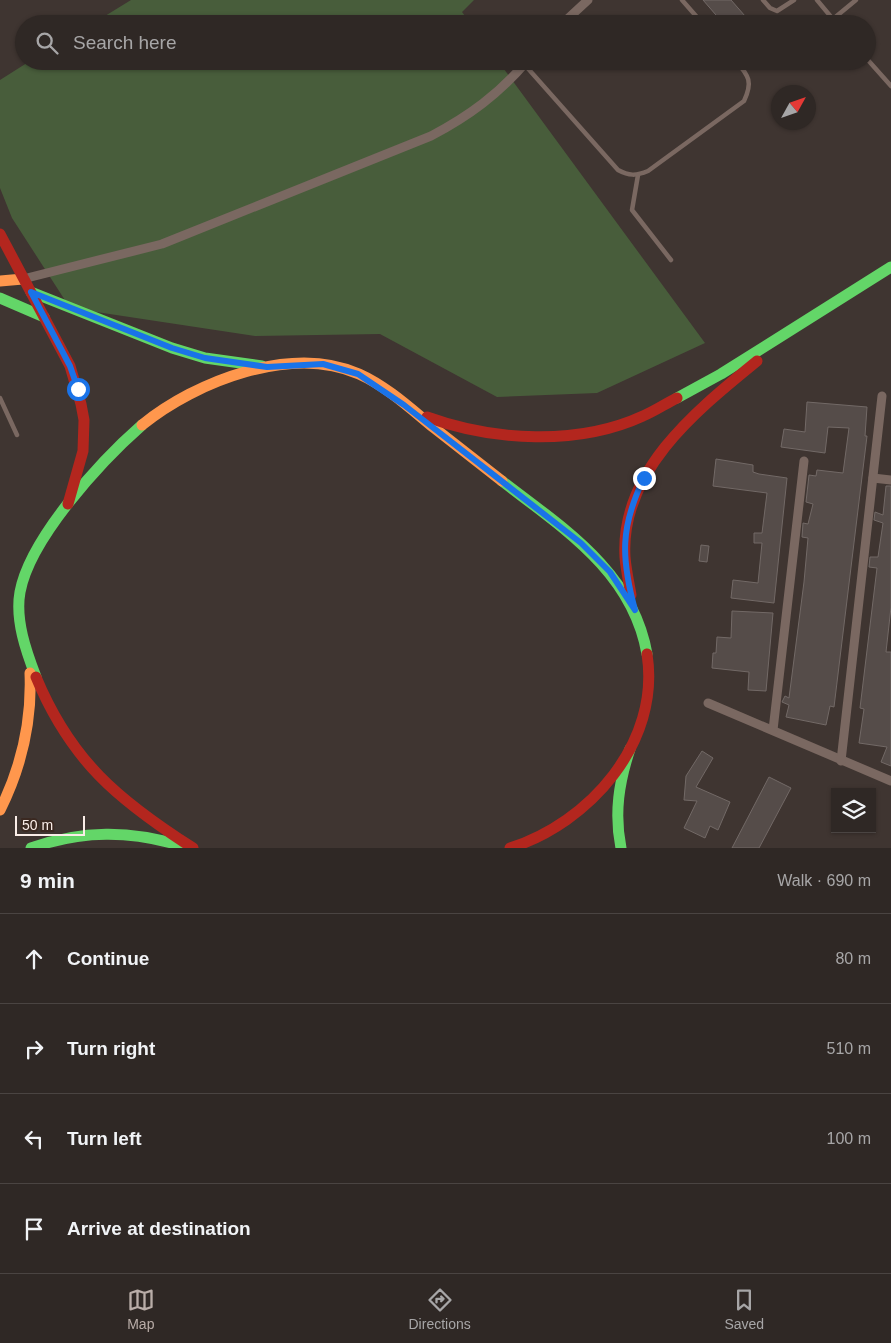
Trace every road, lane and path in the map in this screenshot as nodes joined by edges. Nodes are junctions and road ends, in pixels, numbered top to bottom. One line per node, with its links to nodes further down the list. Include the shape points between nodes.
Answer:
1 (588, 0): 7 (street)
2 (682, 0): 8 (lane)
3 (763, 0): 4 (lane, via 777,11)
4 (794, 0)
5 (817, 0): 9 (lane)
6 (856, 0): 10 (lane)
7 (572, 15)
8 (695, 15)
9 (830, 15)
10 (838, 15)
11 (876, 68): 15 (lane)
12 (520, 70): 20 (street, via 505,87 431,136 162,244)
13 (532, 70): 16 (lane, via 618,170)
14 (744, 70): 16 (lane, via 750,88 744,101 648,172)
15 (891, 86)
16 (638, 175): 18 (lane, via 632,210)
17 (0, 234): 20 (main road)
18 (671, 260)
19 (891, 267): 25 (main road)
20 (23, 279): 21 (main road); 22 (main road)
21 (0, 281)
22 (31, 292): 24 (main road); 26 (main road, via 172,348 205,358)
23 (0, 298): 24 (main road)
24 (44, 317): 35 (main road, via 70,366 84,415 82,463)
25 (800, 326): 29 (main road, via 684,396 642,417 598,430 555,437 488,433 433,420); 36 (main road, via 696,411 644,478 629,513 623,545 627,582)
26 (267, 367): 29 (main road, via 297,364 342,368 373,383); 35 (main road, via 221,380 194,392 146,421)
27 (882, 396): 33 (street)
28 (0, 398): 30 (lane)
29 (404, 405): 36 (main road, via 581,543 610,572)
30 (2, 406): 31 (lane)
31 (17, 435)
32 (804, 461): 39 (street)
33 (873, 478): 34 (street); 41 (street)
34 (891, 480)
35 (66, 508): 37 (main road, via 36,550 22,582 19,598 21,624)
36 (635, 610): 40 (main road, via 648,655 650,678 647,702)
37 (28, 657): 43 (main road, via 31,689 25,741 18,769); 46 (main road, via 55,719 90,769 134,810)
38 (708, 703): 39 (street)
39 (773, 730): 41 (street)
40 (630, 749): 47 (main road, via 603,788 567,822 534,841); 48 (main road, via 621,776 616,817)
41 (841, 761): 42 (street)
42 (891, 781)
43 (0, 810)
44 (31, 848): 45 (main road, via 66,836 108,833 149,837)
45 (187, 848)
46 (193, 848)
47 (510, 848)
48 (621, 848)

